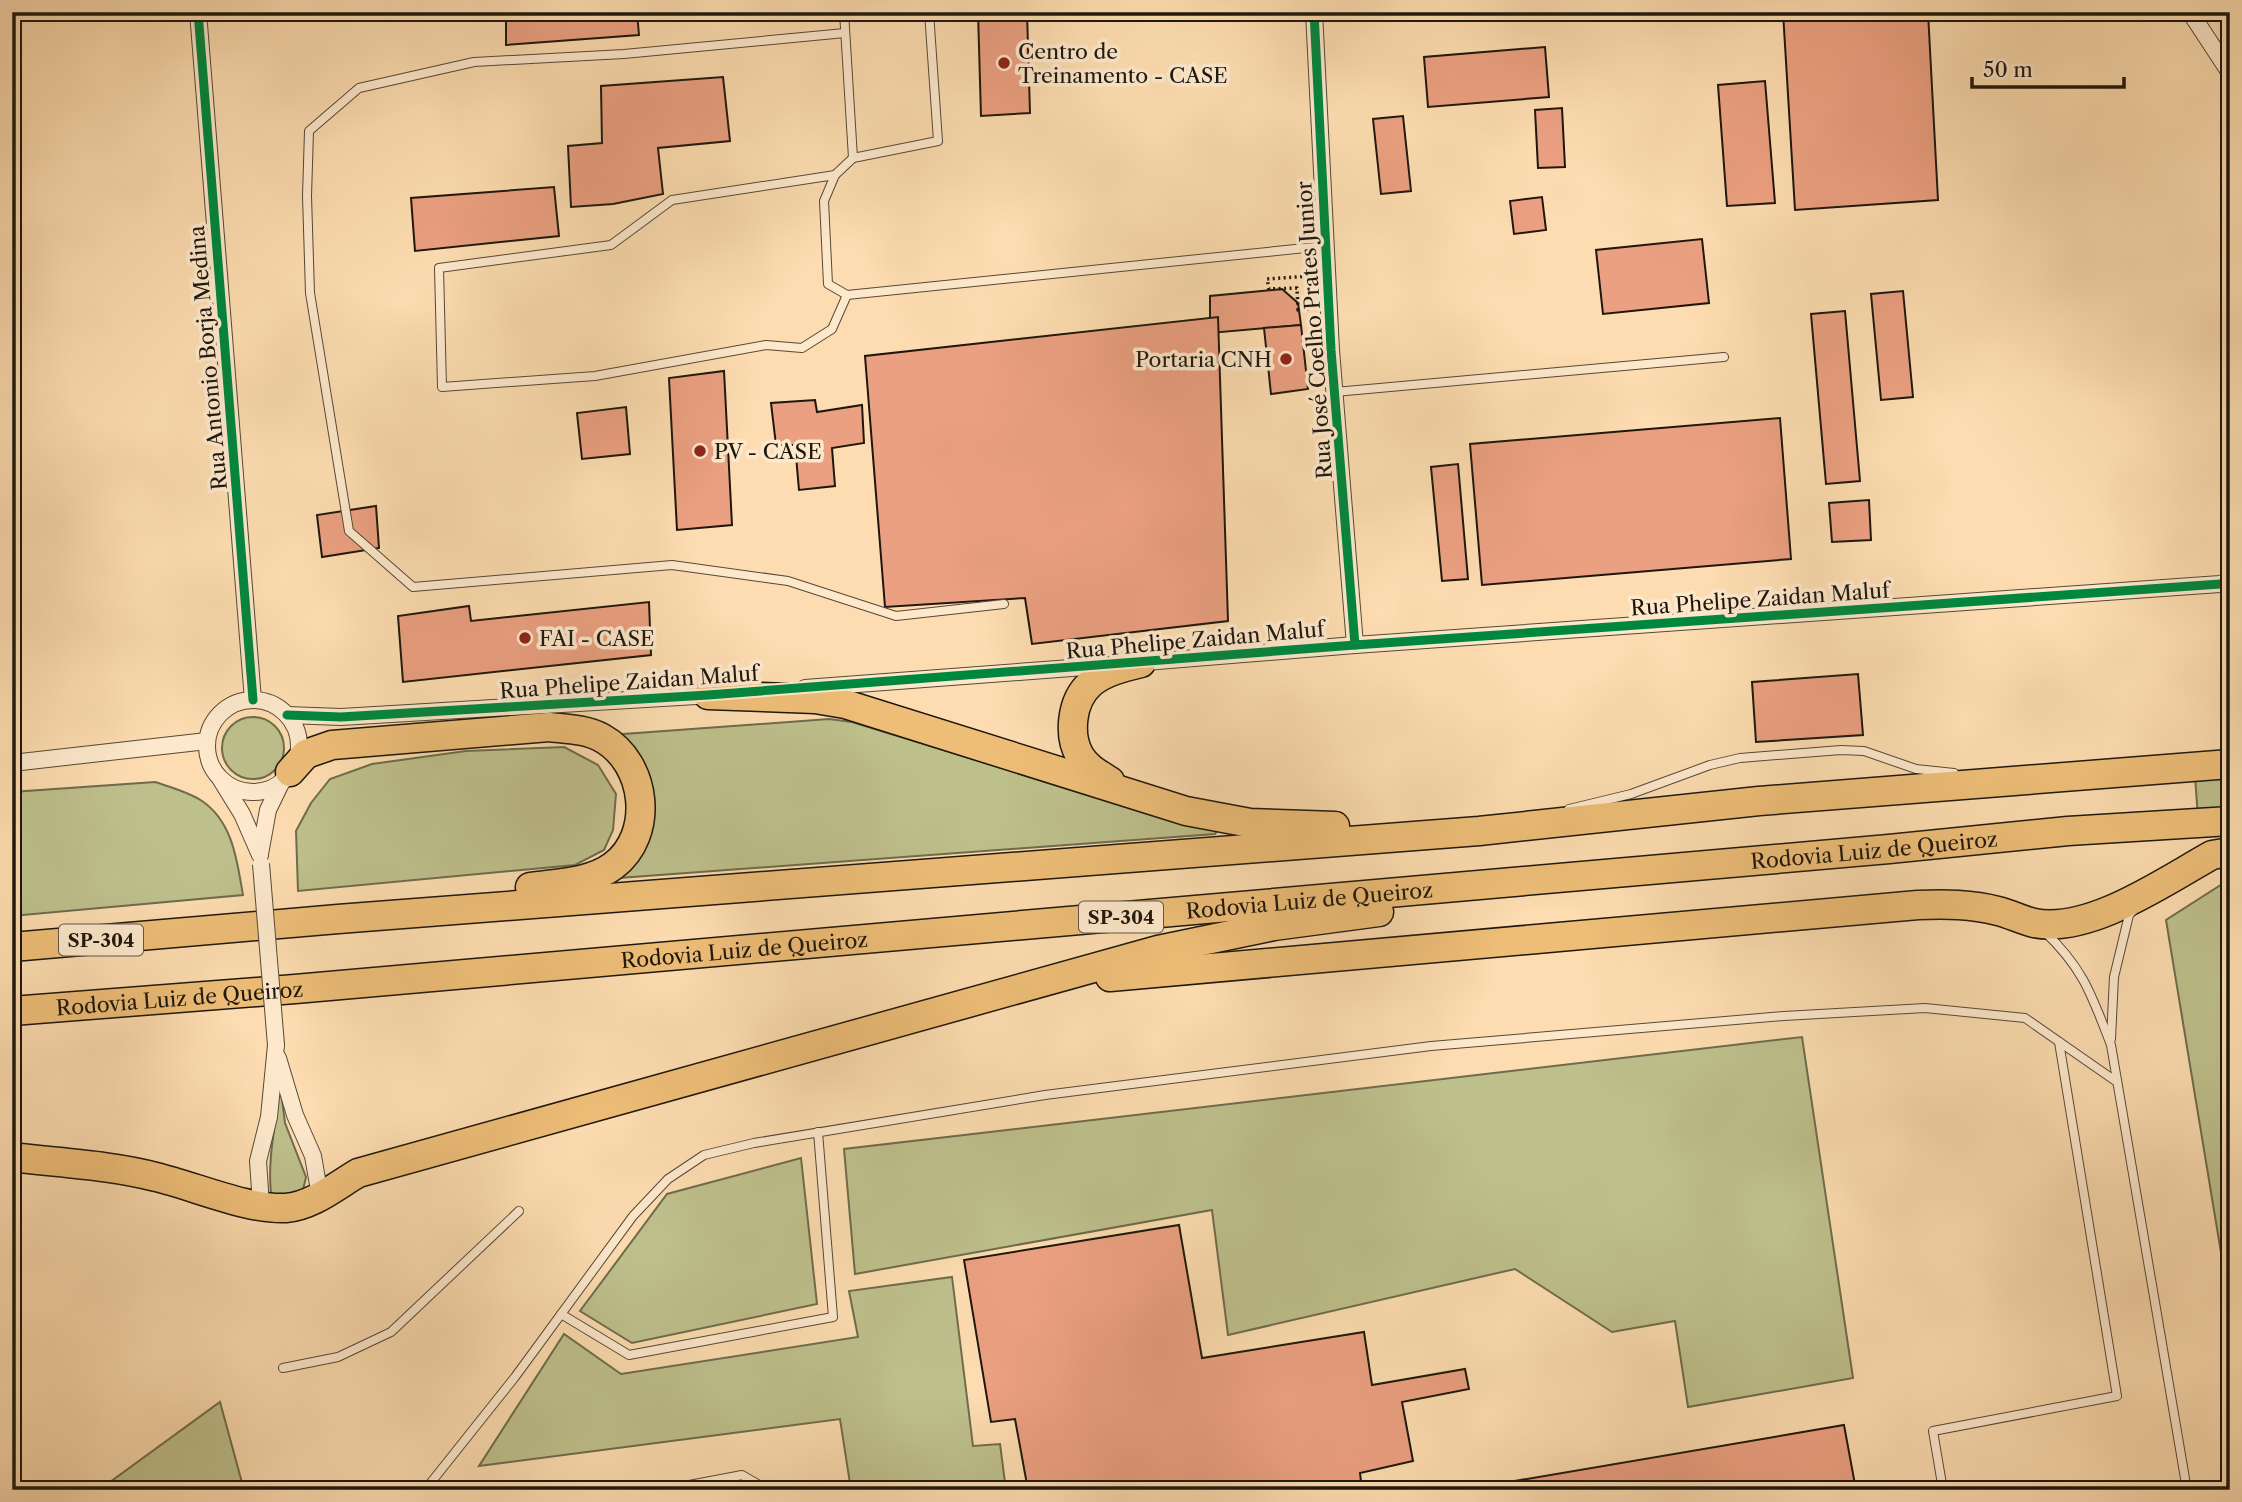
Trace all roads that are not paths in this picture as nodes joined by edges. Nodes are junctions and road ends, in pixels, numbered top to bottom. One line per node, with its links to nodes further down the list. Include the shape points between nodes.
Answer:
1 (198, 12): 19 (street, Rua Antonio Borja Medina)
2 (844, 12): 6 (lane)
3 (929, 12): 8 (lane, via 938,141)
4 (1314, 12): 10 (street, Rua José Coelho Prates Junior)
5 (2190, 12): 7 (street)
6 (845, 33): 8 (lane); 15 (lane, via 624,54 474,62 359,88 309,131 310,293 349,530 413,587 672,565 788,581 897,616)
7 (2230, 73)
8 (853, 158): 9 (lane)
9 (835, 175): 11 (lane, via 824,201 828,284); 11 (lane, via 672,200 611,245 439,268 442,387 595,376 766,345 802,348 832,329)
10 (1325, 246): 11 (lane); 13 (street, Rua José Coelho Prates Junior)
11 (846, 295)
12 (1724, 357): 13 (lane)
13 (1335, 392): 16 (street, Rua José Coelho Prates Junior)
14 (2230, 580): 16 (street, Rua Phelipe Zaidan Maluf)
15 (1004, 604)
16 (1355, 645): 17 (street, Rua Phelipe Zaidan Maluf)
17 (1141, 663): 18 (street, Rua Phelipe Zaidan Maluf); 29 (highway, via 1122,667 1090,684 1074,713 1073,728 1081,758)
18 (708, 695): 20 (street, Rua Phelipe Zaidan Maluf, via 341,717); 29 (highway, via 815,699 845,705)
19 (253, 700): 20 (street); 21 (street, via 218,715)
20 (287, 715): 28 (street, via 299,749)
21 (207, 741): 22 (street); 27 (street, via 208,757)
22 (12, 763)
23 (2230, 764): 24 (highway, SP-304)
24 (2188, 766): 25 (lane); 31 (highway, SP-304, via 1759,801)
25 (2020, 771)
26 (1964, 772): 31 (lane, via 1916,769 1864,751 1740,758 1631,794)
27 (218, 777): 28 (street, via 242,790 256,791); 33 (street, via 242,814)
28 (286, 777): 33 (street, via 268,810); 36 (highway, via 306,754 332,745 549,727 576,729 601,738 617,750 638,786 638,832 612,867 591,878)
29 (1133, 795): 31 (highway, via 1250,824)
30 (2230, 821): 34 (highway, Rodovia Luiz de Queiroz / SP-304, via 2068,831)
31 (1479, 831): 36 (highway, SP-304)
32 (2230, 852): 35 (highway, via 2213,855)
33 (261, 860): 45 (street, bridge)
34 (1732, 863): 41 (highway, via 1274,926 1158,950); 42 (highway, Rodovia Luiz de Queiroz / SP-304)
35 (2160, 884): 37 (highway, via 2104,914 2071,922); 44 (lane, via 2129,915 2114,977)
36 (338, 919): 38 (highway, SP-304)
37 (2035, 923): 41 (highway, via 1964,903 1918,905); 44 (lane, via 2066,952 2089,987)
38 (189, 932): 39 (highway); 40 (highway, SP-304)
39 (12, 933)
40 (12, 947)
41 (1041, 983): 49 (highway, via 358,1173)
42 (12, 1010)
43 (2059, 1042): 46 (lane); 47 (lane, via 2025,1018 1925,1008 1784,1016 1430,1046 1045,1095); 57 (lane, via 2117,1396 1933,1431)
44 (2110, 1045): 46 (lane)
45 (276, 1048): 49 (street, via 295,1115 313,1156); 50 (street, via 269,1117 258,1161)
46 (2117, 1083): 58 (lane)
47 (818, 1132): 52 (lane, via 704,1155 668,1179 633,1216); 52 (lane, via 833,1317 629,1355)
48 (12, 1157): 50 (highway, via 153,1176)
49 (320, 1196): 50 (highway, via 288,1208)
50 (261, 1205)
51 (519, 1211): 53 (lane, via 391,1332 338,1357)
52 (561, 1314): 54 (lane)
53 (283, 1368)
54 (425, 1490)
55 (663, 1490): 56 (lane, via 743,1475)
56 (768, 1490)
57 (1942, 1490)
58 (2187, 1490)

